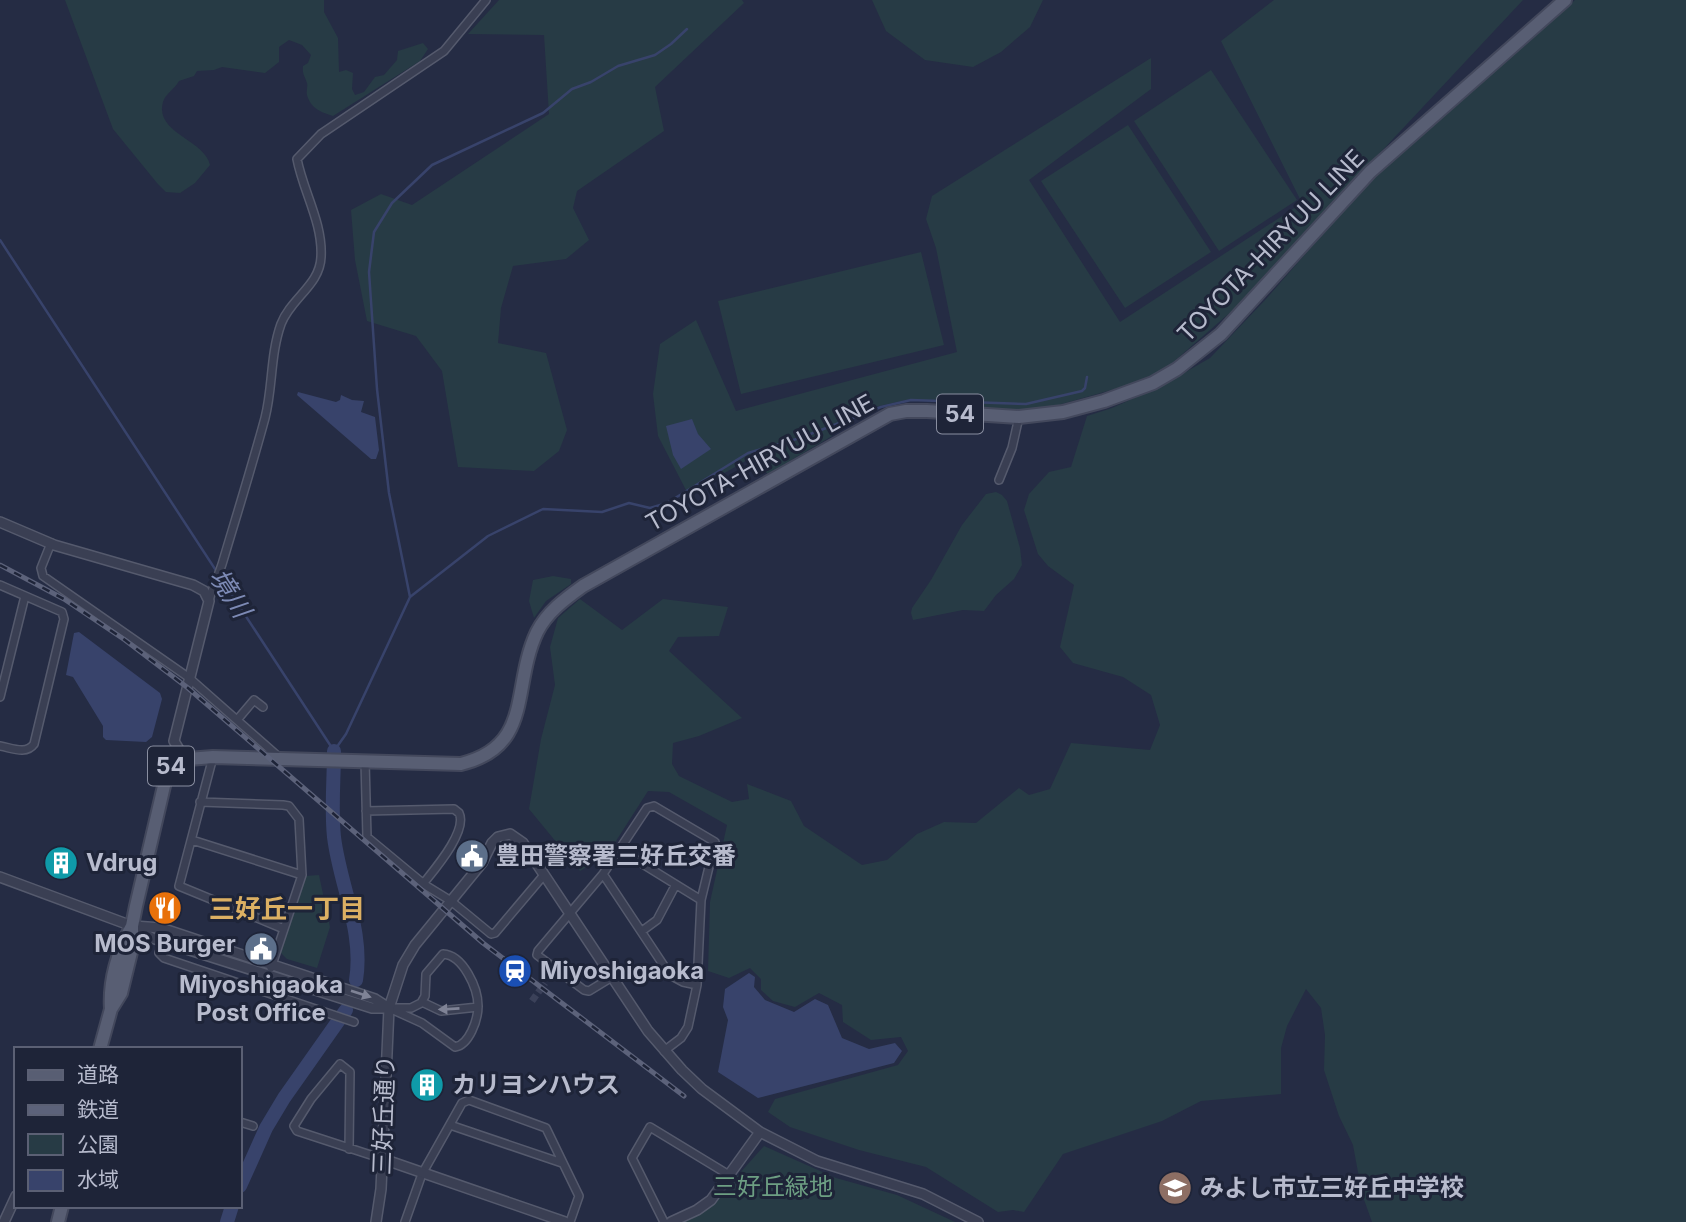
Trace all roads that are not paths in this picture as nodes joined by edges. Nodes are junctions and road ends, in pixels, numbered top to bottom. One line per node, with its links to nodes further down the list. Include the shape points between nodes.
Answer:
1 (486, 0): 9 (street, via 444,51 321,134 297,159 317,226 319,271 282,323 266,416)
2 (1565, 0): 3 (main road, TOYOTA-HIRYUU LINE / 54, via 1370,172 1197,355 1153,383 1104,401)
3 (1020, 417): 4 (street); 18 (main road, TOYOTA-HIRYUU LINE / 54, via 906,411 874,422 605,573 555,607 533,641 511,728 500,745 481,759 461,764)
4 (999, 480)
5 (0, 522): 6 (street)
6 (51, 543): 9 (street, via 192,585 204,591); 10 (street, via 40,571 43,576)
7 (0, 585): 8 (street)
8 (25, 596): 11 (street); 14 (street, via 62,612 64,619 34,744 25,751)
9 (209, 601): 10 (street)
10 (188, 677): 13 (street); 16 (street, via 174,741)
11 (0, 697)
12 (263, 707): 13 (street, via 254,700)
13 (237, 720): 17 (street)
14 (0, 746)
15 (213, 757): 16 (main road, TOYOTA-HIRYUU LINE / 54); 17 (main road, TOYOTA-HIRYUU LINE / 54); 19 (street)
16 (184, 758): 32 (main road, 54, via 167,774)
17 (281, 759): 18 (main road, TOYOTA-HIRYUU LINE / 54)
18 (358, 761): 20 (street)
19 (200, 802): 21 (street); 24 (street, via 289,806 299,819)
20 (366, 811): 27 (street, via 368,837); 27 (street, via 454,809 459,813 461,823 448,852)
21 (192, 840): 24 (street); 33 (street, via 180,888)
22 (620, 850): 23 (street); 28 (street); 29 (street, via 651,806 713,839)
23 (603, 874): 31 (street); 34 (street)
24 (302, 875): 33 (street)
25 (544, 875): 30 (street, via 495,933); 30 (street, 三好丘通り, via 520,840 505,835 492,843); 31 (street)
26 (0, 877): 32 (street)
27 (423, 884): 30 (street)
28 (675, 886): 29 (street); 34 (street, via 657,920)
29 (701, 900): 39 (street)
30 (451, 901): 42 (street, 三好丘通り, via 403,965)
31 (570, 913): 38 (street); 38 (street, via 537,956 584,990)
32 (132, 926): 35 (street); 36 (street, via 161,928); 44 (main road, 54, via 121,949)
33 (284, 929): 36 (street)
34 (642, 931): 39 (street, via 670,975)
35 (163, 941): 37 (street); 43 (street, via 159,953 164,958)
36 (272, 965): 37 (street); 42 (street, one-way to 42, via 375,999)
37 (269, 975): 42 (street, via 372,1008)
38 (612, 977): 45 (street)
39 (697, 985): 45 (street, via 688,1027)
40 (422, 1002): 41 (street, one-way to 40, via 441,1011); 41 (street, via 426,974 443,954 450,954 472,983); 42 (street, via 411,1008)
41 (478, 1007): 42 (street, via 467,1040 455,1047 422,1023)
42 (389, 1008): 51 (street, 三好丘通り)
43 (354, 1022)
44 (101, 1047)
45 (664, 1051): 49 (street, via 702,1089)
46 (242, 1123): 48 (street)
47 (450, 1125): 52 (street); 52 (street, via 462,1103 469,1100 542,1125); 53 (street)
48 (253, 1126)
49 (760, 1132): 54 (street); 63 (street, via 817,1161 922,1194)
50 (349, 1149): 50 (street, via 351,1072 340,1064 294,1126); 51 (street)
51 (383, 1159): 53 (street); 57 (street, 三好丘通り)
52 (562, 1163): 60 (street, via 579,1196)
53 (422, 1174): 58 (street); 59 (street)
54 (729, 1175): 61 (street, via 650,1127 632,1158); 62 (street, via 704,1207)
55 (14, 1200): 56 (street)
56 (4, 1222)
57 (376, 1222)
58 (405, 1222)
59 (565, 1222)
60 (570, 1222)
61 (664, 1222)
62 (671, 1222)
63 (978, 1222)

